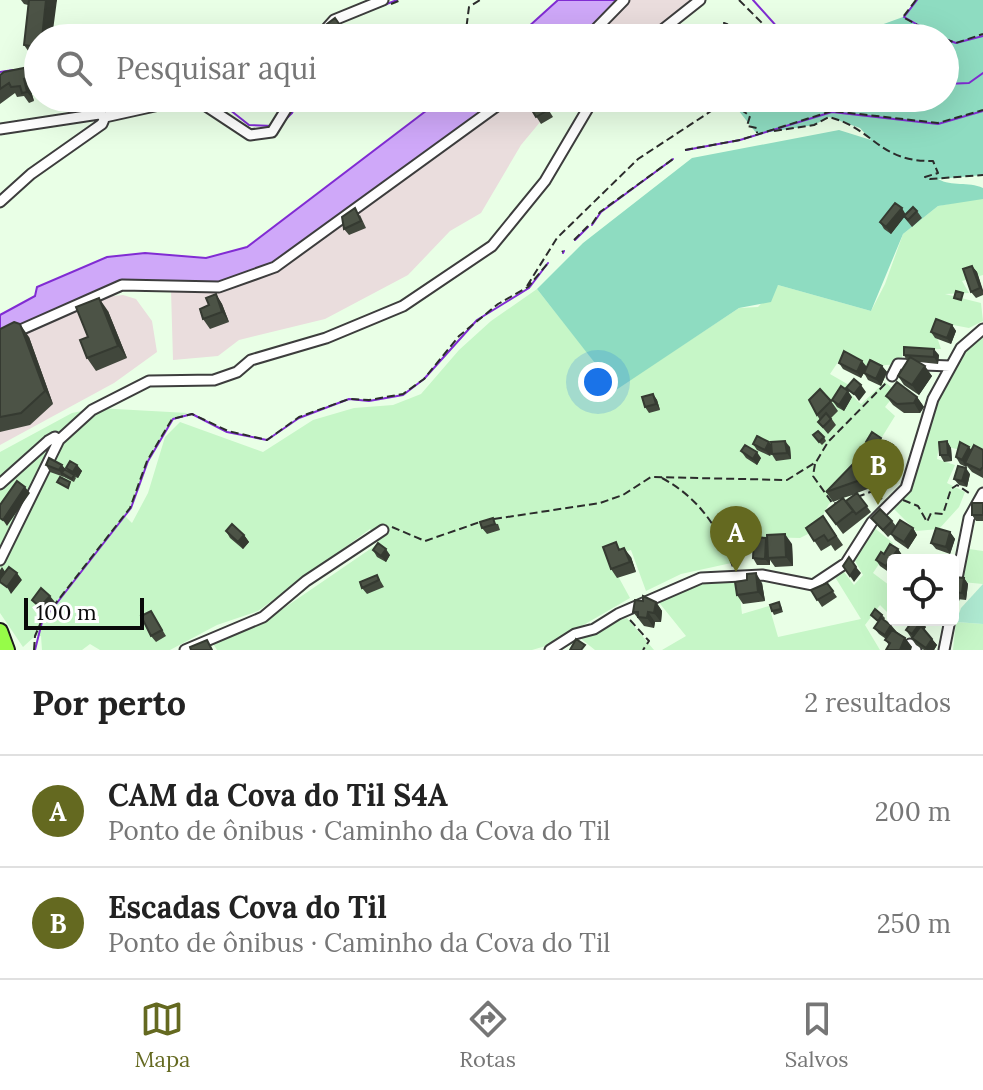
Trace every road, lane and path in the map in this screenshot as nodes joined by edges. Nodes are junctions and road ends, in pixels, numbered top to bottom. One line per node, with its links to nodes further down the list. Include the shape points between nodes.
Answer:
1 (383, 0): 7 (street)
2 (480, 0): 8 (path, via 469,7)
3 (624, 0): 9 (street)
4 (700, 0): 10 (street)
5 (739, 0): 11 (path)
6 (916, 0): 12 (path, via 903,17)
7 (330, 24)
8 (467, 24)
9 (601, 24)
10 (670, 24)
11 (761, 24)
12 (915, 24)
13 (983, 34): 14 (path)
14 (959, 42)
15 (983, 110): 24 (path, via 938,123)
16 (128, 112): 25 (street)
17 (215, 112): 18 (street, via 250,135 272,132)
18 (284, 112)
19 (489, 112): 38 (street, via 275,267 219,287 122,285)
20 (586, 112): 41 (street, via 545,181 492,246 403,306 326,338 251,360 214,380 137,386 92,410)
21 (710, 112): 36 (path, via 638,159 557,238)
22 (744, 112): 27 (path, via 750,116 747,126 757,128)
23 (829, 112): 27 (path)
24 (841, 112)
25 (105, 117): 26 (street); 31 (street)
26 (0, 129)
27 (757, 134): 28 (path); 30 (path, via 814,125 829,117 861,128 876,146 904,159 933,161 938,173 925,177 930,179)
28 (685, 150)
29 (673, 159): 32 (path, via 604,208)
30 (983, 175)
31 (0, 202)
32 (592, 224)
33 (587, 227): 34 (path)
34 (575, 239)
35 (548, 263): 36 (path)
36 (528, 287): 57 (path, via 477,319 424,379 403,394 349,399 299,417 267,440 228,431 192,414 172,419 147,461 130,508 41,622)
37 (983, 329): 39 (street)
38 (0, 339)
39 (950, 366): 40 (street, via 898,364); 46 (street)
40 (892, 376): 42 (path, via 828,442)
41 (59, 440): 44 (street, via 48,441); 50 (street)
42 (816, 462): 43 (path, via 787,480); 47 (path, via 813,476 833,504 873,491)
43 (660, 478): 49 (path, via 644,480 600,503 502,517 425,541 390,526); 52 (path, via 685,492 704,512 722,537)
44 (0, 484)
45 (983, 493): 48 (street)
46 (899, 498): 47 (street); 48 (path, via 918,506 927,522 931,513 943,514 957,485 972,495)
47 (888, 506): 52 (street, via 846,563 813,585)
48 (972, 509): 51 (street)
49 (383, 530): 58 (street, via 263,617)
50 (0, 560)
51 (959, 571)
52 (736, 576): 53 (street, via 688,582)
53 (623, 612): 59 (street); 60 (path, via 649,641)
54 (949, 626): 61 (street)
55 (0, 631): 56 (highway)
56 (7, 649)
57 (34, 650)
58 (185, 650)
59 (550, 650)
60 (643, 650)
61 (944, 650)

